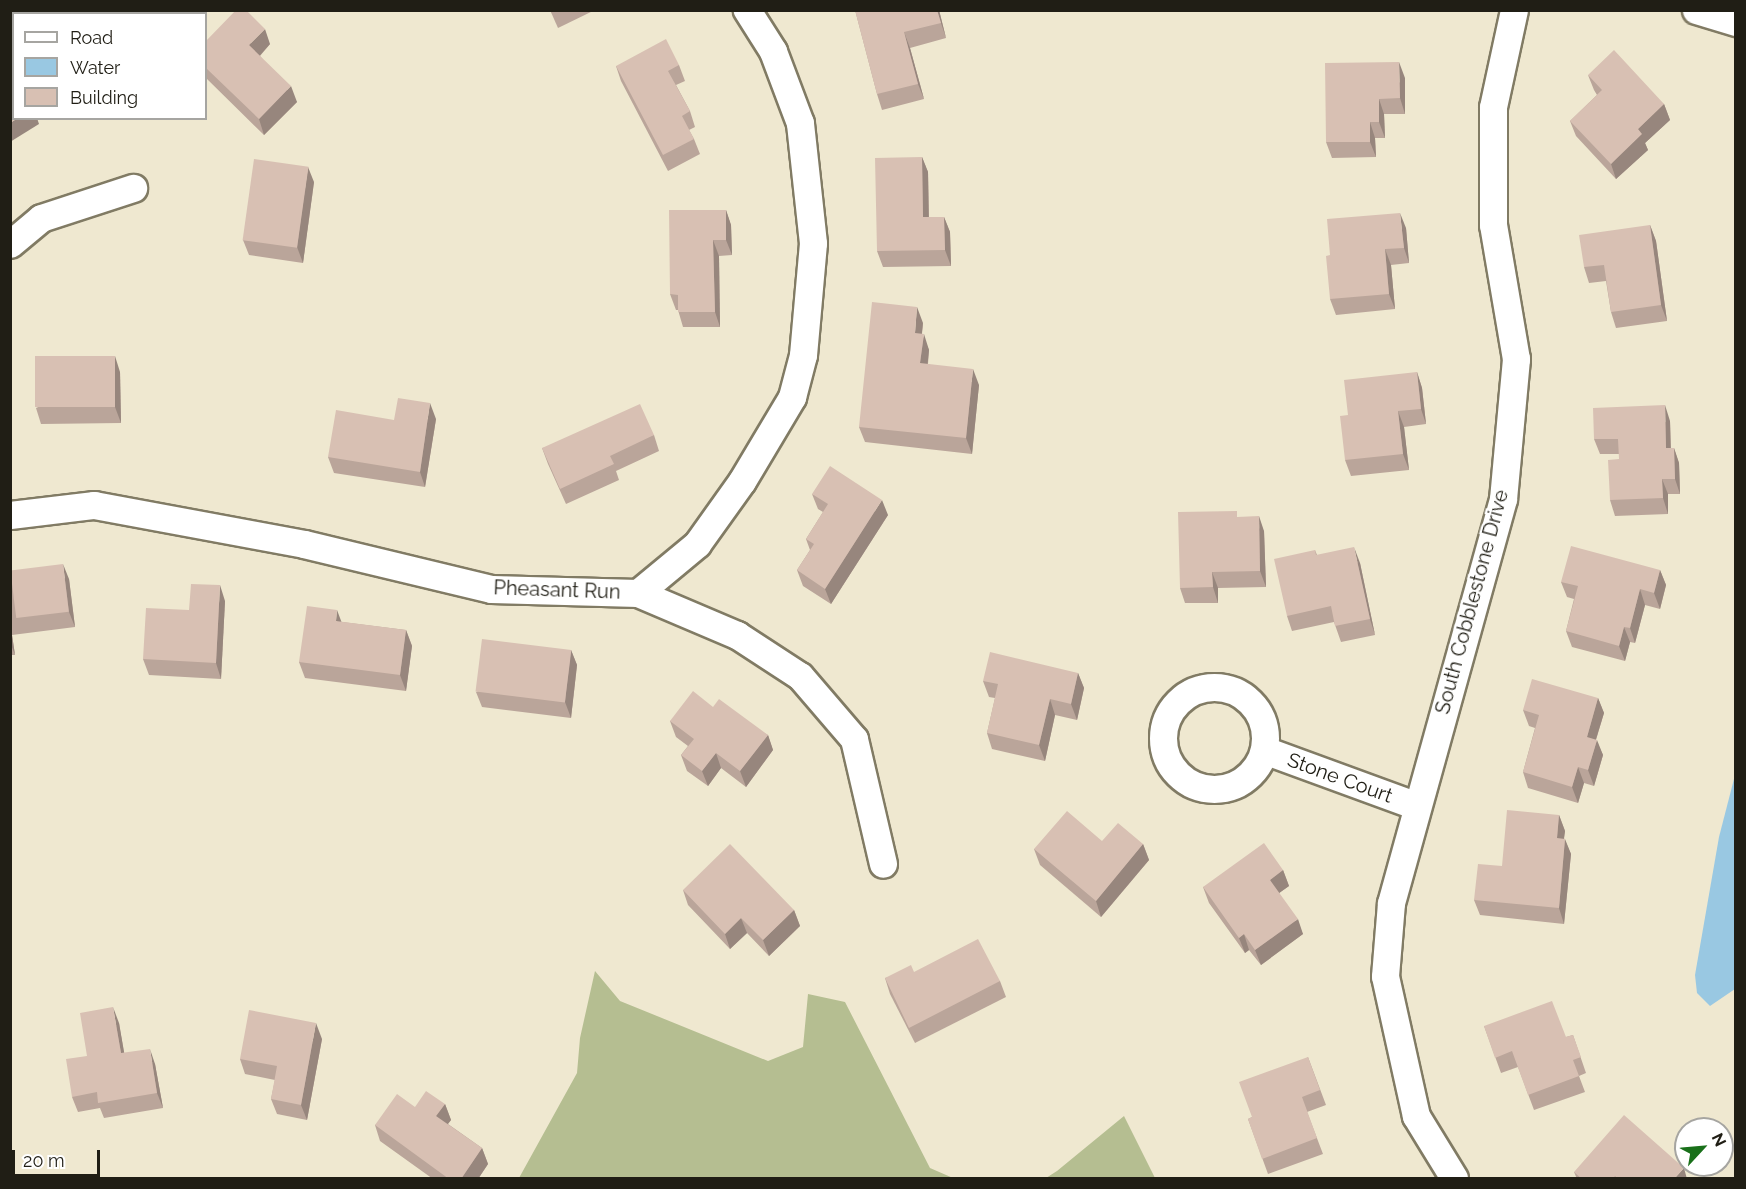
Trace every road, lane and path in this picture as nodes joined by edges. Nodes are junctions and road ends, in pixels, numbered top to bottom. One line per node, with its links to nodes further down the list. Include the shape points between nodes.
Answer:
1 (747, 10): 8 (street, Pheasant Run, via 773,51 800,123 813,243 803,355 792,397 735,490 697,544)
2 (1514, 10): 10 (street, South Cobblestone Drive, via 1493,107 1493,225 1516,359 1503,499)
3 (1696, 10): 4 (street)
4 (1736, 22)
5 (134, 188): 6 (street, via 41,218)
6 (10, 244)
7 (10, 515): 8 (street, Pheasant Run, via 94,506 304,543 491,590)
8 (638, 593): 11 (street, via 737,635 800,676 854,739)
9 (1264, 750): 10 (street, Stone Court)
10 (1417, 806): 12 (street, South Cobblestone Drive, via 1391,903 1385,976 1416,1116)
11 (883, 864)
12 (1454, 1179)

